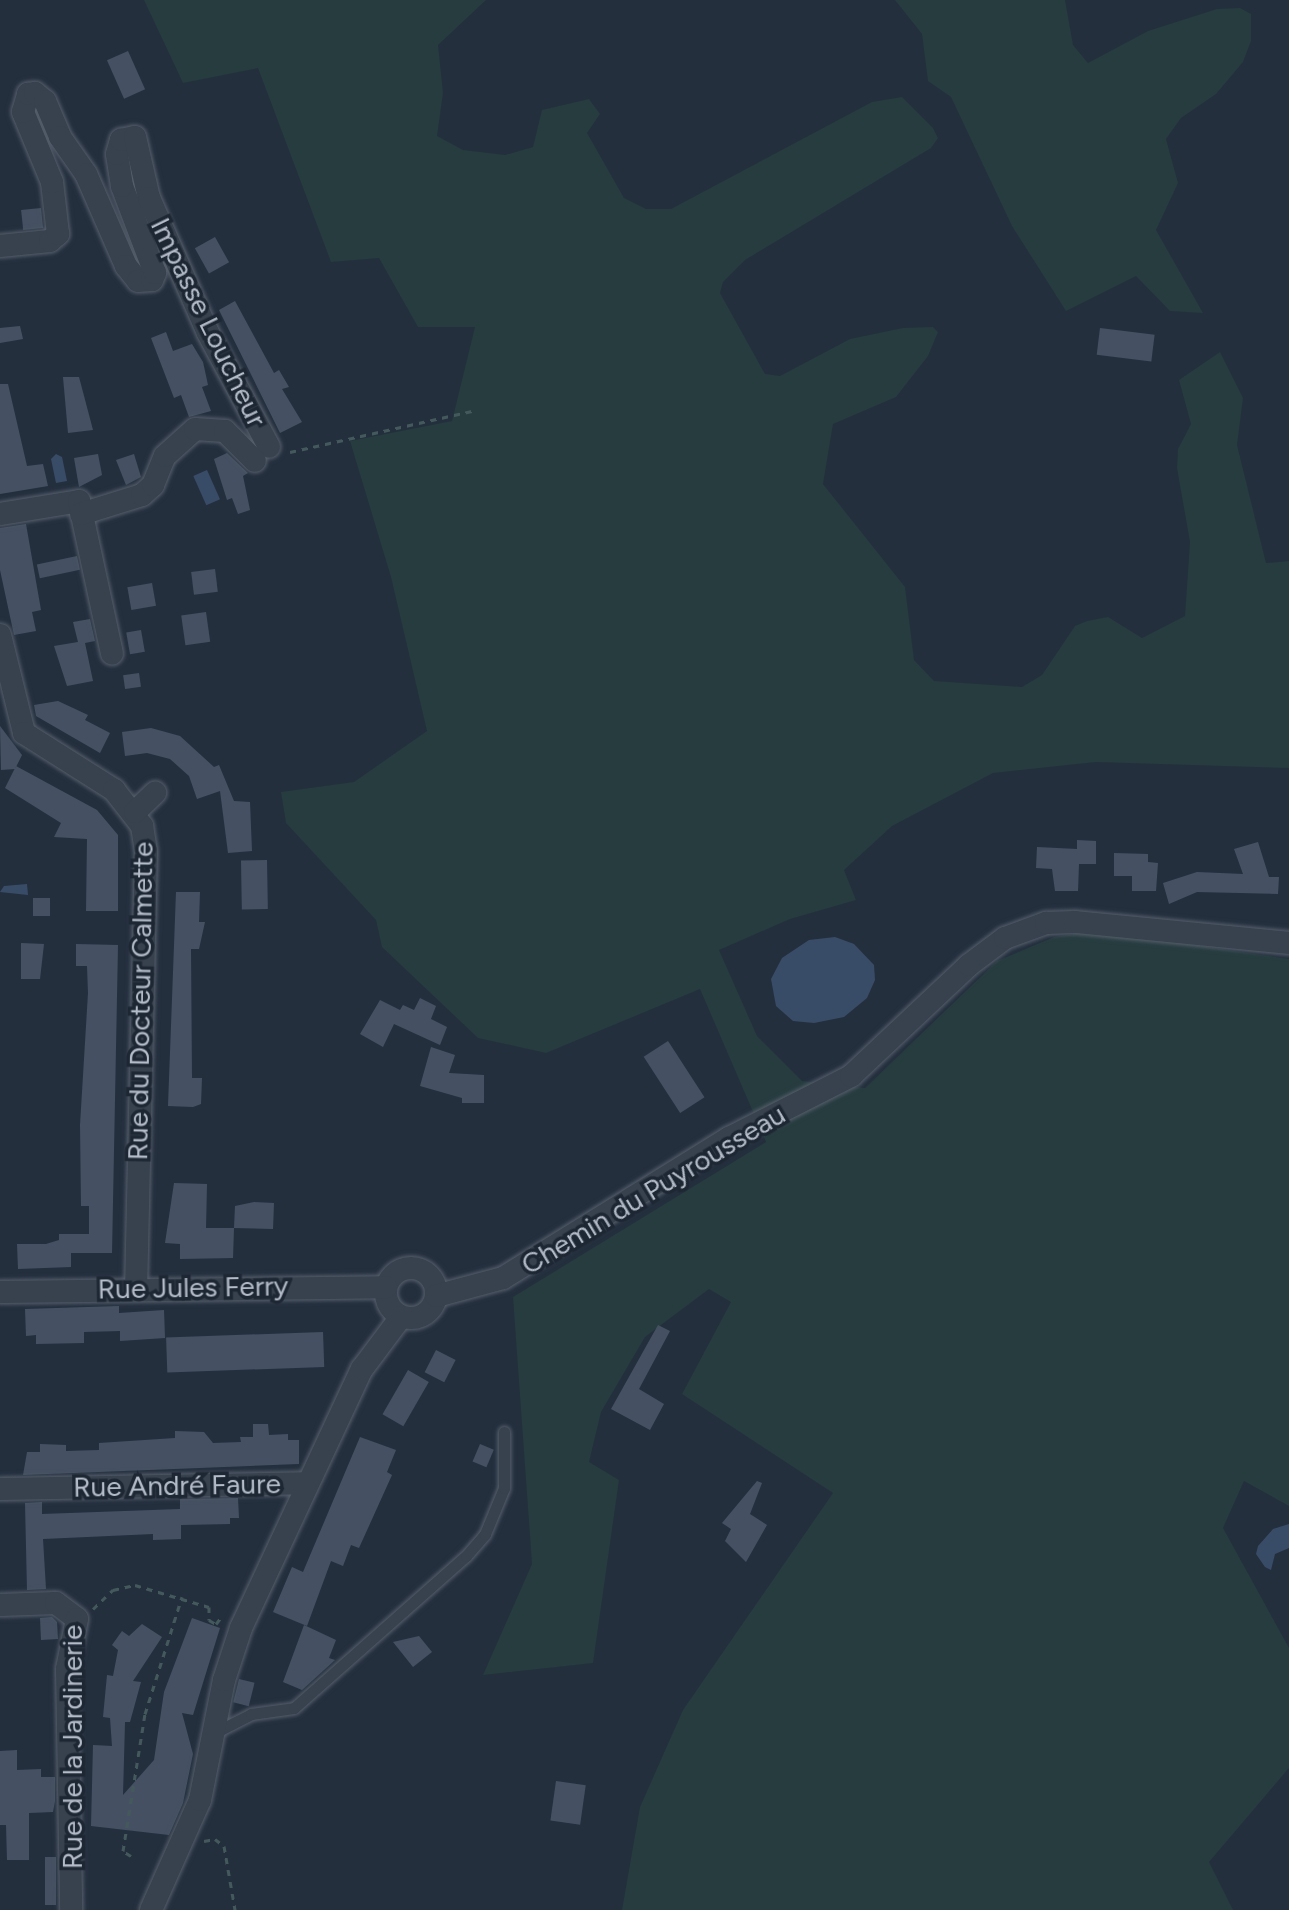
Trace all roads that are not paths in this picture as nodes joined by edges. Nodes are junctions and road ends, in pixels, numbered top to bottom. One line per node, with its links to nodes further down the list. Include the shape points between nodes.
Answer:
1 (0, 246): 2 (street, Impasse Loucheur, via 50,241 58,234 52,182 23,112 28,94 35,93 45,101 60,137 86,174 126,266 138,281 152,280 155,273 122,186 117,154 121,140 135,137 149,198 208,333 271,453 225,431 195,429 165,456 153,485 142,495)
2 (80, 507): 3 (street); 5 (street)
3 (0, 514)
4 (0, 635): 7 (street, Rue du Docteur Calmette, via 24,733 114,790)
5 (112, 653)
6 (155, 793): 7 (street)
7 (135, 812): 9 (street, Rue du Docteur Calmette, via 146,851)
8 (1289, 943): 12 (street, Chemin du Puyrousseau, via 1075,922 1046,923 1005,938 851,1076 729,1138 503,1278)
9 (136, 1286): 10 (street, Rue Jules Ferry); 11 (street, Rue Jules Ferry)
10 (386, 1287): 12 (street, via 398,1271 414,1268 430,1276); 13 (street, via 388,1305)
11 (0, 1292)
12 (436, 1296): 13 (street, via 421,1317)
13 (401, 1317): 15 (street, Rue André Faure, via 362,1369)
14 (504, 1432): 18 (lane, via 504,1488 485,1534 466,1556 294,1708 251,1714)
15 (307, 1483): 16 (street, Rue André Faure); 18 (street, via 231,1651)
16 (0, 1489)
17 (0, 1605): 19 (street, Rue de la Jardinerie, via 56,1603 77,1619 67,1669)
18 (214, 1733): 20 (street, via 200,1800)
19 (71, 1910)
20 (151, 1910)

